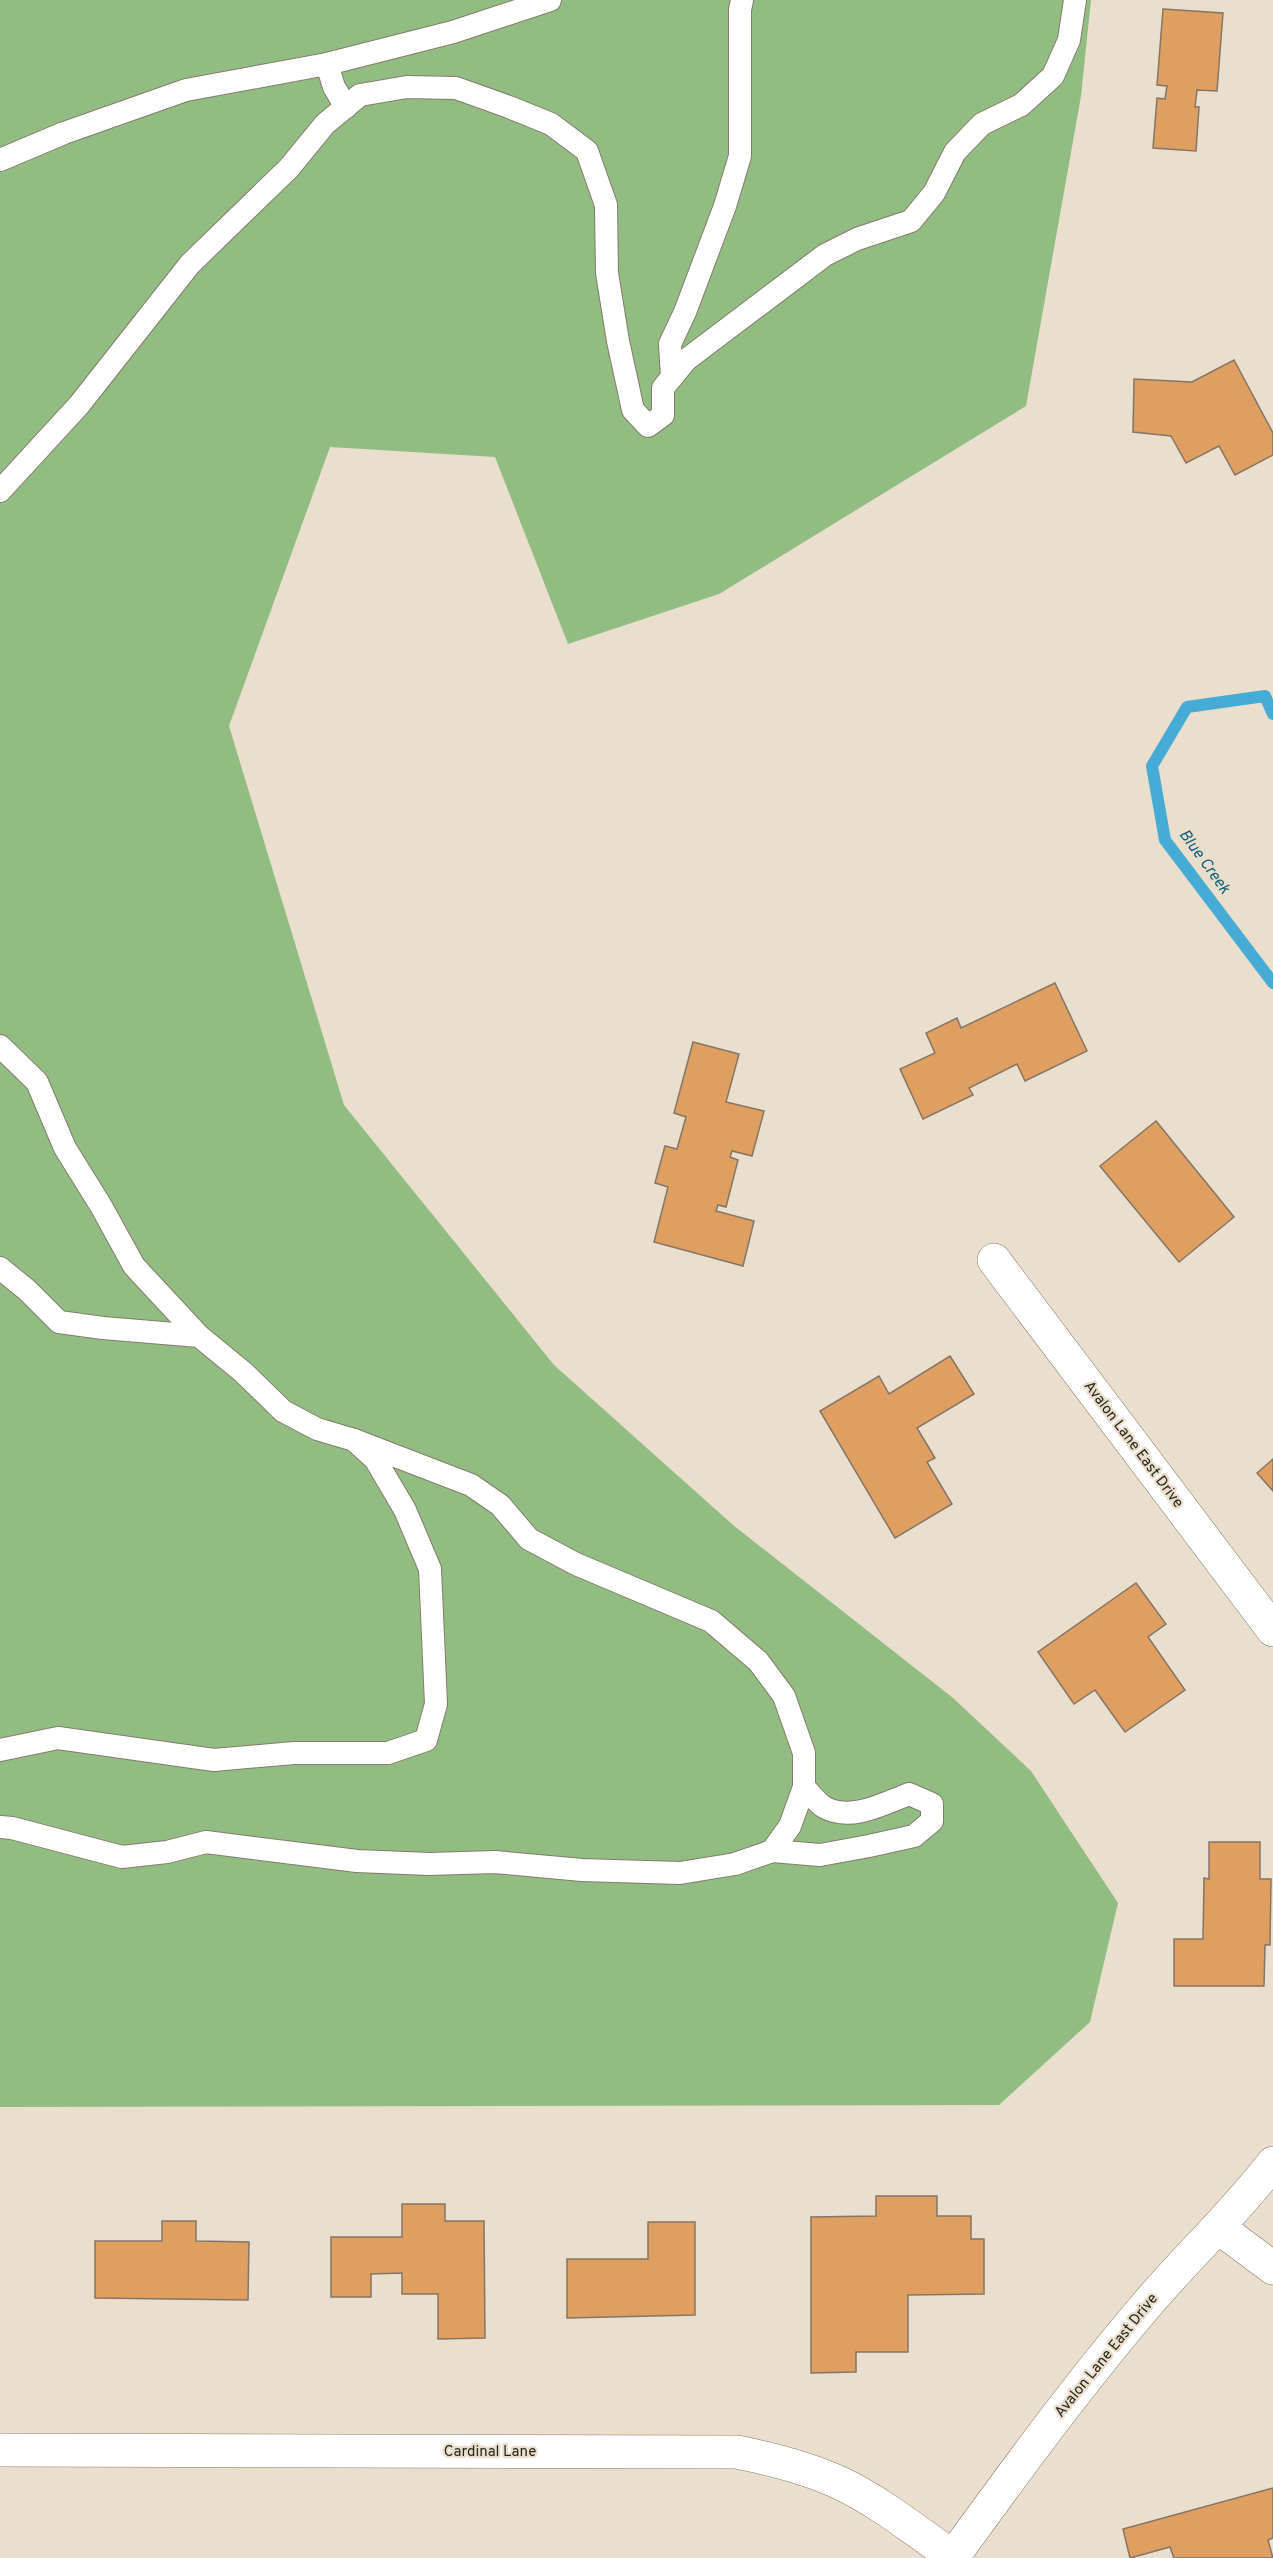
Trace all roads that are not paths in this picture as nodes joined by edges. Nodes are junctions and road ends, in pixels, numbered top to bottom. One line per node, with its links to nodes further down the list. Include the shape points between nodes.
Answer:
1 (550, 0): 4 (lane, via 453,32)
2 (742, 0): 7 (lane, via 740,156 725,206 670,344)
3 (1076, 0): 7 (lane, via 1068,40 1053,76 1021,105 982,124 968,138 955,152 934,193 911,221 825,255 686,360)
4 (327, 64): 5 (lane); 6 (lane, via 186,90)
5 (346, 107): 7 (lane, via 360,95 406,87 456,88 551,124 587,151 606,205 607,273 633,410 648,426 663,415 663,388); 8 (lane, via 189,264 79,405)
6 (0, 160)
7 (672, 377)
8 (0, 491)
9 (0, 1046): 12 (lane, via 37,1082 65,1148 134,1266)
10 (994, 1260): 14 (street, Avalon Lane East Drive)
11 (0, 1268): 12 (lane, via 59,1322)
12 (200, 1335): 13 (lane, via 283,1411 317,1429)
13 (354, 1440): 15 (lane, via 375,1459 405,1510 430,1569 436,1704 426,1740 388,1753 294,1753 214,1760 58,1738); 16 (lane, via 471,1485 500,1505 529,1539 576,1564 711,1621 758,1660 784,1696 804,1753)
14 (1273, 1630)
15 (0, 1750)
16 (804, 1787): 18 (lane, via 790,1826); 18 (lane, via 823,1806 844,1815 909,1794 932,1804 932,1821 914,1836 869,1846 820,1855)
17 (0, 1827): 18 (lane, via 122,1857 207,1842 357,1861 495,1862 680,1873 735,1864)
18 (772, 1851)
19 (1273, 2163): 20 (street, Avalon Lane East Drive)
20 (1218, 2227): 21 (street); 23 (street, Avalon Lane East Drive, via 1092,2371)
21 (1273, 2268)
22 (0, 2450): 23 (street, Cardinal Lane, via 737,2452 772,2459 840,2483 885,2509)
23 (952, 2558)

